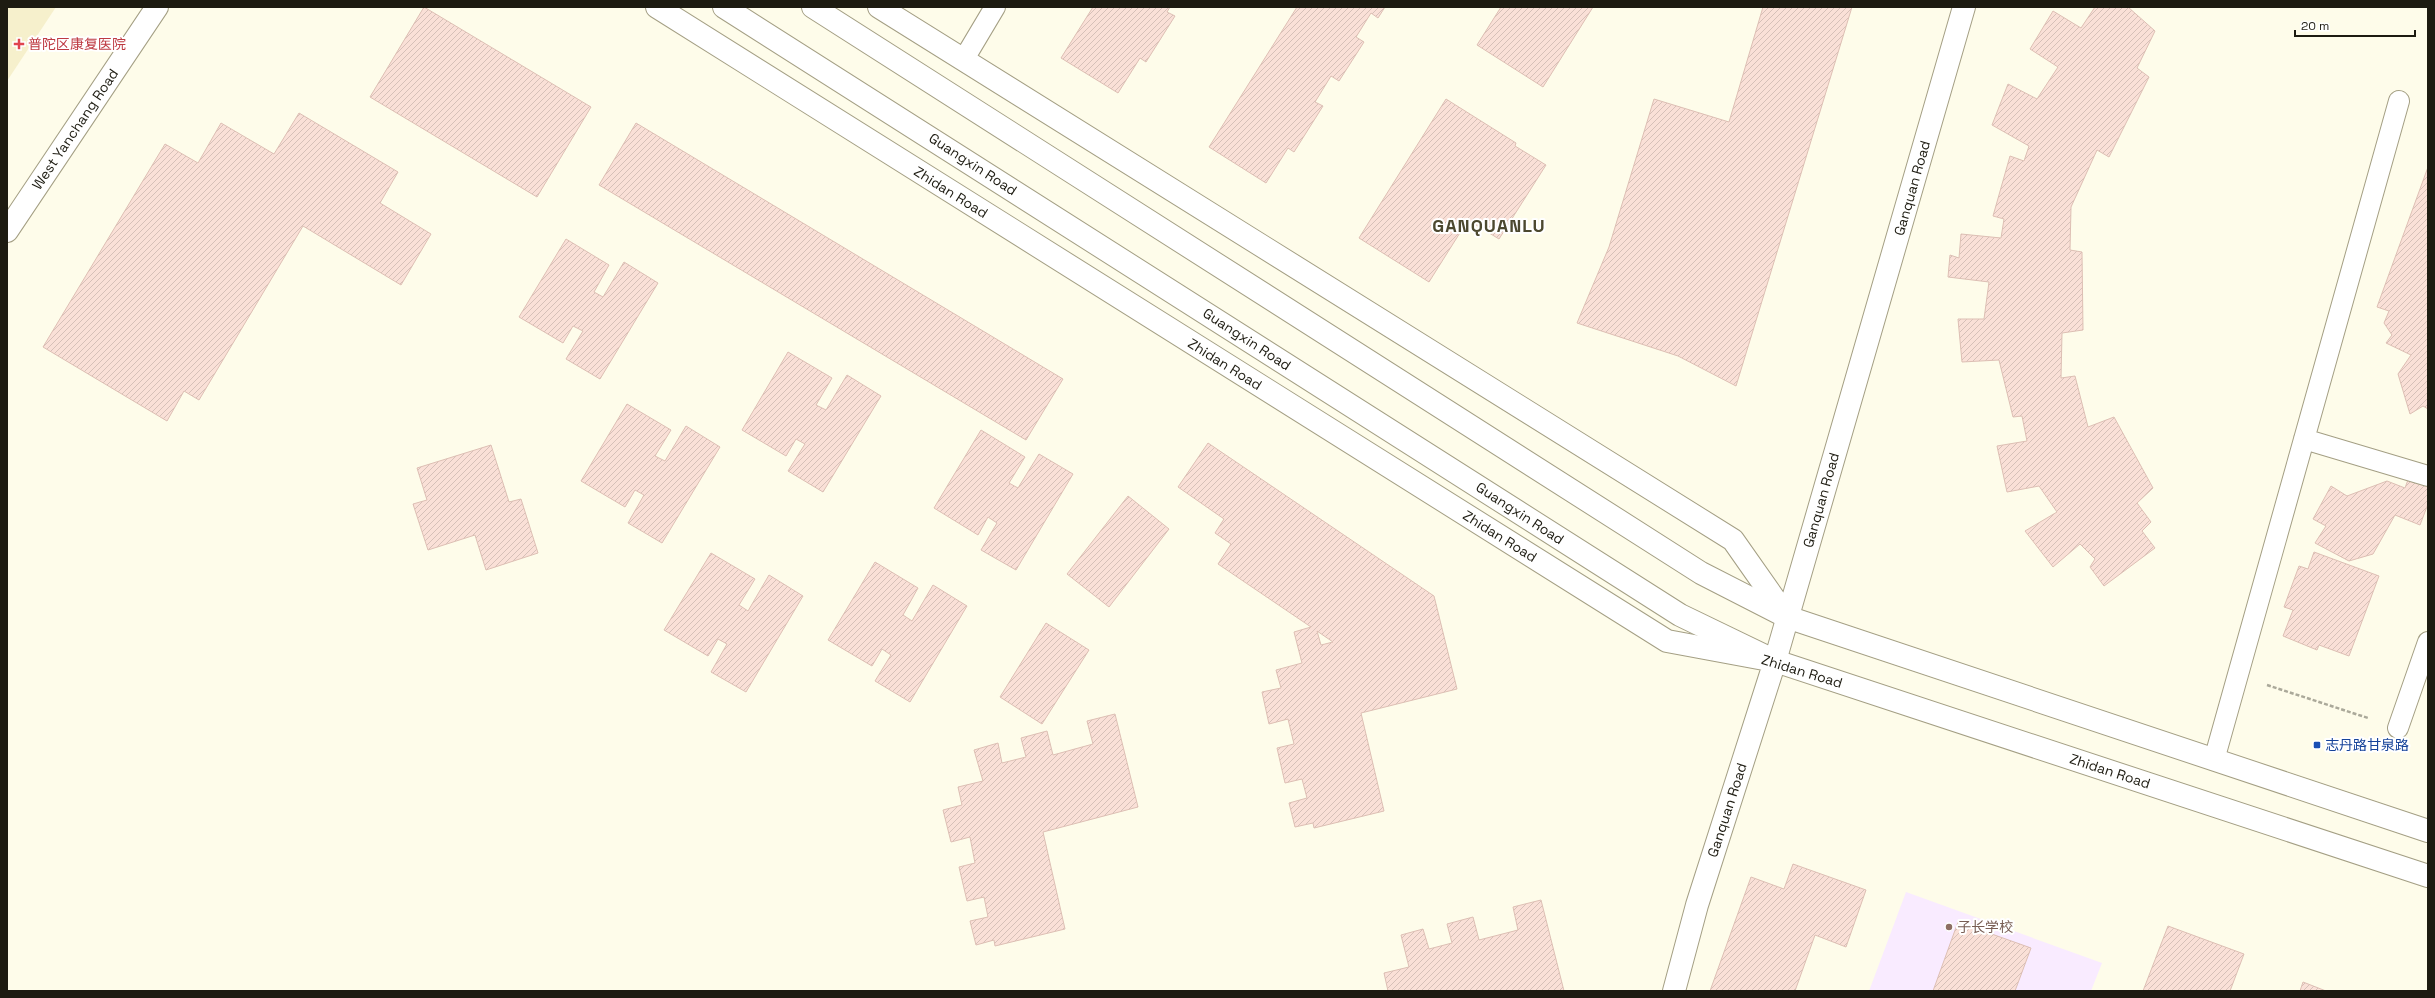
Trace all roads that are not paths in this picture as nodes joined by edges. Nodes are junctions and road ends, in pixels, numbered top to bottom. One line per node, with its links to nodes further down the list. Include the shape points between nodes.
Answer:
1 (157, 7): 10 (main road, West Yanchang Road)
2 (657, 7): 15 (main road, Zhidan Road, via 1667,641)
3 (724, 7): 15 (main road, Guangxin Road, via 1680,615)
4 (880, 7): 8 (main road)
5 (995, 7): 8 (lane)
6 (1964, 7): 13 (main road, Ganquan Road)
7 (821, 12): 13 (main road, via 1701,573)
8 (964, 59): 13 (main road, via 1733,540)
9 (2399, 101): 11 (lane)
10 (7, 231)
11 (2304, 439): 12 (lane); 17 (lane)
12 (2428, 476)
13 (1787, 617): 15 (main road, Ganquan Road); 17 (main road)
14 (2428, 642): 16 (lane)
15 (1774, 661): 19 (main road, Zhidan Road); 20 (main road, Ganquan Road, via 1697,905)
16 (2398, 728)
17 (2214, 760): 18 (main road)
18 (2428, 830)
19 (2428, 876)
20 (1674, 991)

